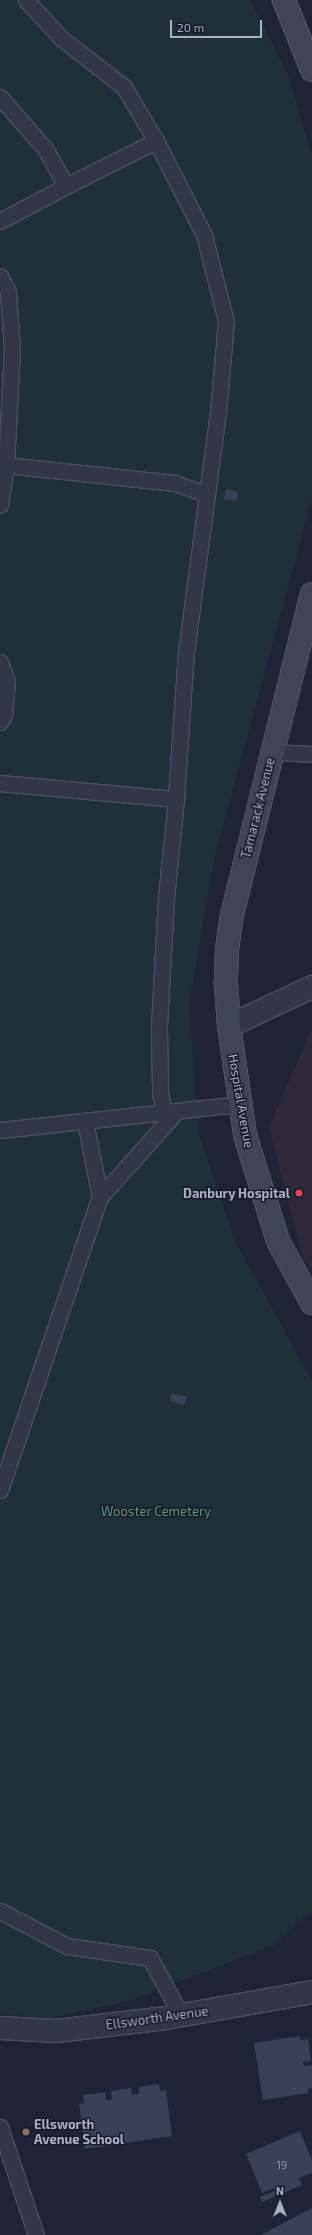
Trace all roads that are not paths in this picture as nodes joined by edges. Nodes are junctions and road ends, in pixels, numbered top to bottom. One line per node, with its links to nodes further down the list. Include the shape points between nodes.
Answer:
1 (26, 0): 5 (lane, via 61,38 124,87)
2 (284, 0): 3 (street)
3 (312, 70)
4 (0, 97): 6 (lane, via 46,150)
5 (156, 142): 6 (lane); 10 (lane, via 204,235 226,320 218,412)
6 (66, 186): 7 (lane)
7 (2, 217)
8 (0, 276): 9 (lane, via 8,292 12,348)
9 (6, 465): 10 (lane, via 175,483); 11 (lane)
10 (206, 494): 18 (lane, via 186,651)
11 (0, 505)
12 (312, 594): 15 (street, Tamarack Avenue)
13 (0, 662): 14 (lane, via 7,681 4,716)
14 (0, 722)
15 (272, 752): 16 (lane); 20 (street, Tamarack Avenue, via 232,914 227,950)
16 (312, 754)
17 (0, 783): 18 (lane)
18 (176, 799): 22 (lane, via 166,897 159,1027 160,1092)
19 (312, 987): 20 (street)
20 (229, 1026): 21 (street, Hospital Avenue)
21 (241, 1104): 22 (lane); 26 (street, Hospital Avenue, via 245,1135 278,1241)
22 (171, 1112): 23 (lane); 25 (lane)
23 (85, 1121): 24 (lane); 25 (lane)
24 (0, 1130)
25 (100, 1197): 27 (lane)
26 (312, 1303)
27 (0, 1490)
28 (0, 1911): 30 (lane, via 66,1946 150,1958)
29 (312, 1992): 30 (street, Ellsworth Avenue)
30 (181, 2015): 31 (street, Ellsworth Avenue, via 56,2031)
31 (0, 2028)
32 (0, 2127): 33 (lane)
33 (36, 2235)

